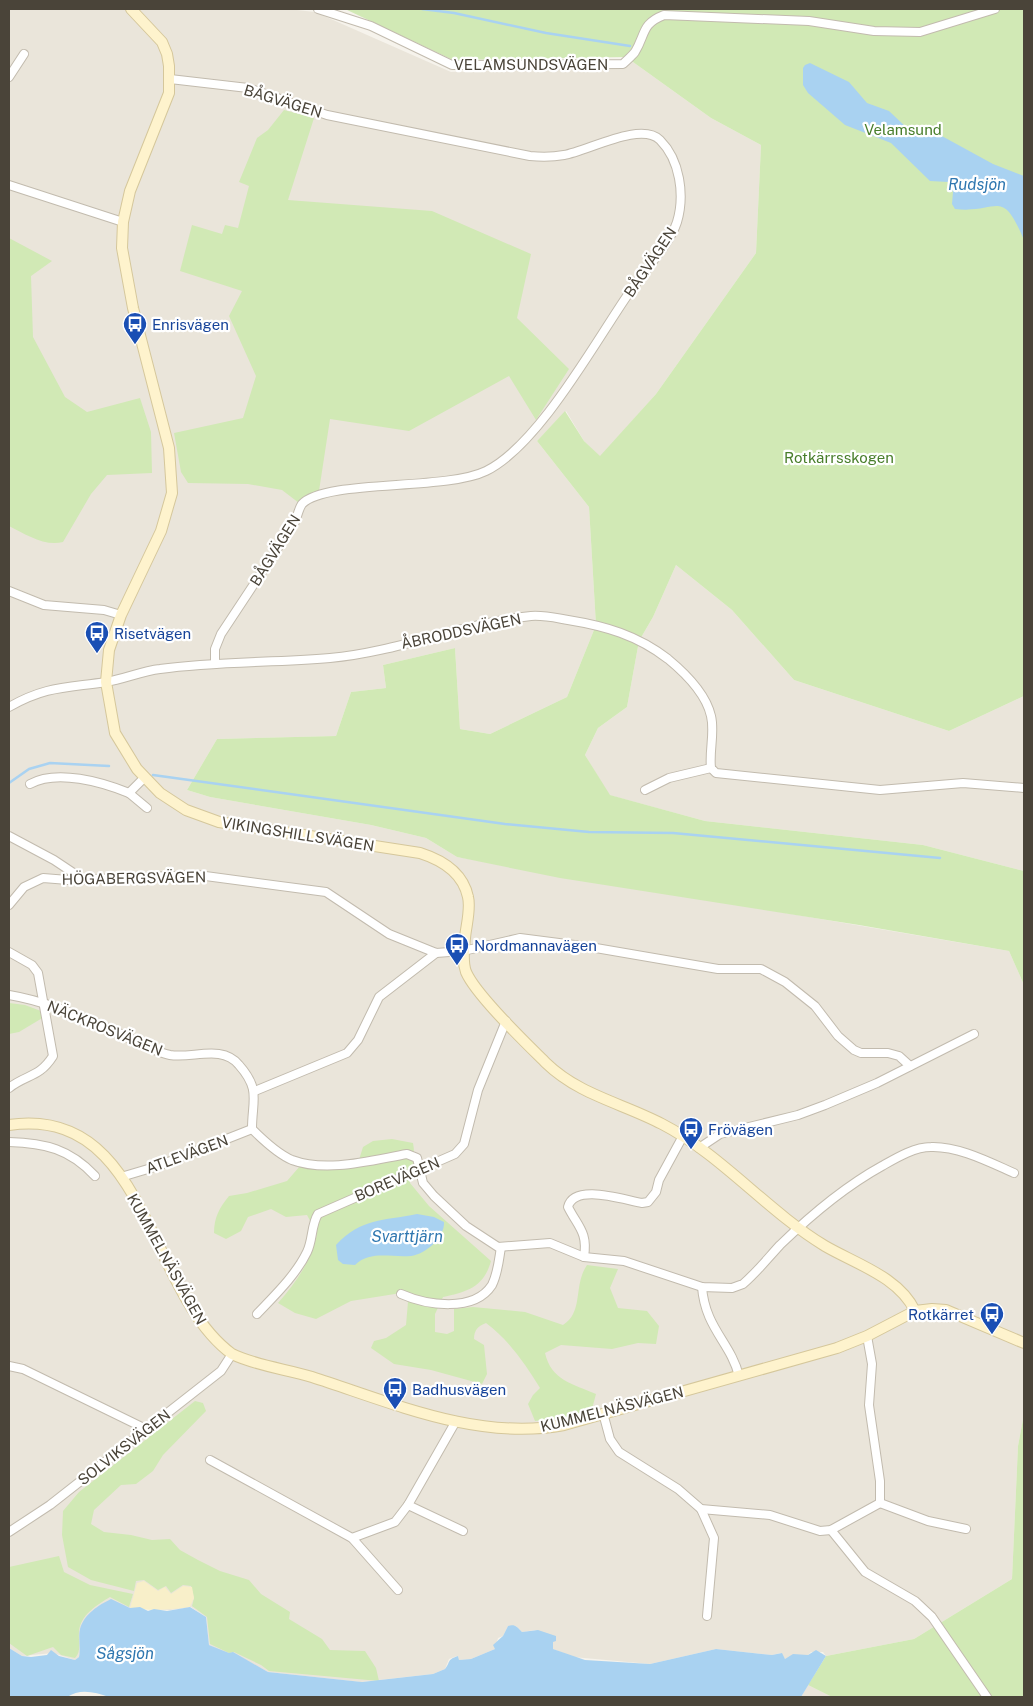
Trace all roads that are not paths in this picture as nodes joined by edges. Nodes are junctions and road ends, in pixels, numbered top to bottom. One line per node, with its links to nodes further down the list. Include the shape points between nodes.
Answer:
1 (131, 9): 6 (street, VIKINGSHILLSVÄGEN, via 162,42 168,54)
2 (318, 9): 3 (street, VELAMSUNDSVÄGEN, via 371,26 452,65 461,65 623,64 634,53 651,20 664,15 809,21 874,30 920,32)
3 (995, 9)
4 (24, 54): 5 (street)
5 (9, 77)
6 (170, 79): 8 (street, VIKINGSHILLSVÄGEN, via 166,105 136,173); 11 (street, BÅGVÄGEN, via 248,88 327,115 537,156 564,155 635,133 650,134 661,140 670,153 680,187 678,219 668,242 629,292 547,413 515,452 485,472 466,478 343,489 302,504 295,522 221,634 215,649)
7 (9, 186): 8 (street)
8 (123, 222): 10 (street, VIKINGSHILLSVÄGEN, via 122,248 128,286 169,448 172,492 160,531)
9 (9, 591): 10 (street, via 44,605)
10 (121, 614): 12 (street, VIKINGSHILLSVÄGEN, via 109,650)
11 (215, 664): 12 (street, ÅBRODDSVÄGEN, via 159,669); 14 (street, ÅBRODDSVÄGEN, via 333,658 533,616 591,623 622,632 653,648 690,680 707,703 711,717)
12 (106, 682): 13 (street, ÅBRODDSVÄGEN, via 53,688); 15 (street, VIKINGSHILLSVÄGEN, via 118,739)
13 (9, 707)
14 (711, 768): 17 (street, via 716,774 880,790 963,783); 18 (street, via 670,778)
15 (144, 778): 19 (street); 24 (street, VIKINGSHILLSVÄGEN, via 176,805 219,822 434,857 454,871 464,885 468,898)
16 (30, 784): 19 (street, via 49,778 76,780)
17 (1024, 788)
18 (645, 790)
19 (129, 793): 20 (street)
20 (147, 808)
21 (9, 836): 22 (street)
22 (81, 878): 23 (street, HÖGABERGSVÄGEN, via 34,881); 26 (street, HÖGABERGSVÄGEN, via 198,875 326,892 389,934)
23 (9, 905)
24 (463, 951): 26 (street, HÖGABERGSVÄGEN); 29 (street, VIKINGSHILLSVÄGEN, via 470,980); 31 (street, via 520,938 718,969 761,969 785,982 815,1006 849,1047 861,1053 899,1056)
25 (9, 952): 28 (street, via 32,965 38,973)
26 (436, 953): 33 (street, via 379,997 358,1040 347,1053)
27 (9, 994): 28 (street, NÄCKROSVÄGEN)
28 (44, 1003): 32 (street, via 53,1056 36,1075); 33 (street, NÄCKROSVÄGEN, via 118,1032 158,1052 180,1056 212,1053 230,1058 239,1064)
29 (506, 1021): 36 (street, VIKINGSHILLSVÄGEN, via 555,1071 577,1088); 39 (street, BOREVÄGEN, via 478,1090 464,1144 455,1154)
30 (974, 1034): 31 (street)
31 (910, 1066): 38 (street, via 817,1108 720,1134)
32 (9, 1088)
33 (255, 1092): 35 (street)
34 (9, 1125): 42 (street, KUMMELNÄSVÄGEN, via 47,1124 72,1132 102,1151)
35 (252, 1129): 39 (street, via 291,1160 319,1165 407,1154 417,1158); 42 (street, ATLEVÄGEN, via 167,1163)
36 (682, 1136): 38 (street, VIKINGSHILLSVÄGEN); 45 (street, via 648,1202 587,1193 570,1201 568,1207 584,1231)
37 (9, 1142): 41 (street, via 63,1151)
38 (699, 1148): 43 (street, VIKINGSHILLSVÄGEN)
39 (421, 1170): 44 (street, via 423,1183 448,1211 485,1240); 49 (street, BOREVÄGEN, via 318,1214 307,1253)
40 (1014, 1173): 43 (street, via 948,1149 917,1149 868,1174 832,1199)
41 (95, 1176)
42 (121, 1177): 52 (street, KUMMELNÄSVÄGEN, via 193,1310 212,1337)
43 (798, 1229): 46 (street, via 743,1284 732,1288); 48 (street, VIKINGSHILLSVÄGEN, via 902,1290)
44 (501, 1247): 45 (street, via 550,1243); 47 (street, via 492,1285 480,1296 469,1301 444,1303)
45 (584, 1257): 46 (street, via 624,1261)
46 (702, 1287): 54 (street, via 708,1318)
47 (401, 1294)
48 (915, 1311): 50 (street, KUMMELNÄSVÄGEN); 51 (street, KUMMELNÄSVÄGEN, via 946,1310)
49 (257, 1314)
50 (866, 1336): 54 (street, KUMMELNÄSVÄGEN, via 837,1348); 59 (street, via 872,1364 869,1405)
51 (1024, 1343)
52 (232, 1354): 56 (street, KUMMELNÄSVÄGEN); 57 (street, SOLVIKSVÄGEN, via 221,1371)
53 (9, 1366): 57 (street, via 32,1373)
54 (739, 1376): 55 (street, KUMMELNÄSVÄGEN)
55 (603, 1414): 56 (street, KUMMELNÄSVÄGEN, via 564,1425 527,1429); 61 (street, via 610,1439 619,1452 678,1489)
56 (456, 1421): 60 (street)
57 (148, 1430): 65 (street, SOLVIKSVÄGEN)
58 (210, 1460): 66 (street)
59 (880, 1502): 62 (street, via 928,1521); 63 (street)
60 (408, 1505): 64 (street); 66 (street, via 395,1522)
61 (701, 1509): 63 (street, via 770,1515 820,1531); 68 (street, via 714,1538)
62 (966, 1529)
63 (831, 1530): 69 (street, via 865,1572 915,1601 932,1617)
64 (463, 1531)
65 (9, 1532)
66 (352, 1538): 67 (street)
67 (398, 1590)
68 (707, 1616)
69 (987, 1697)

